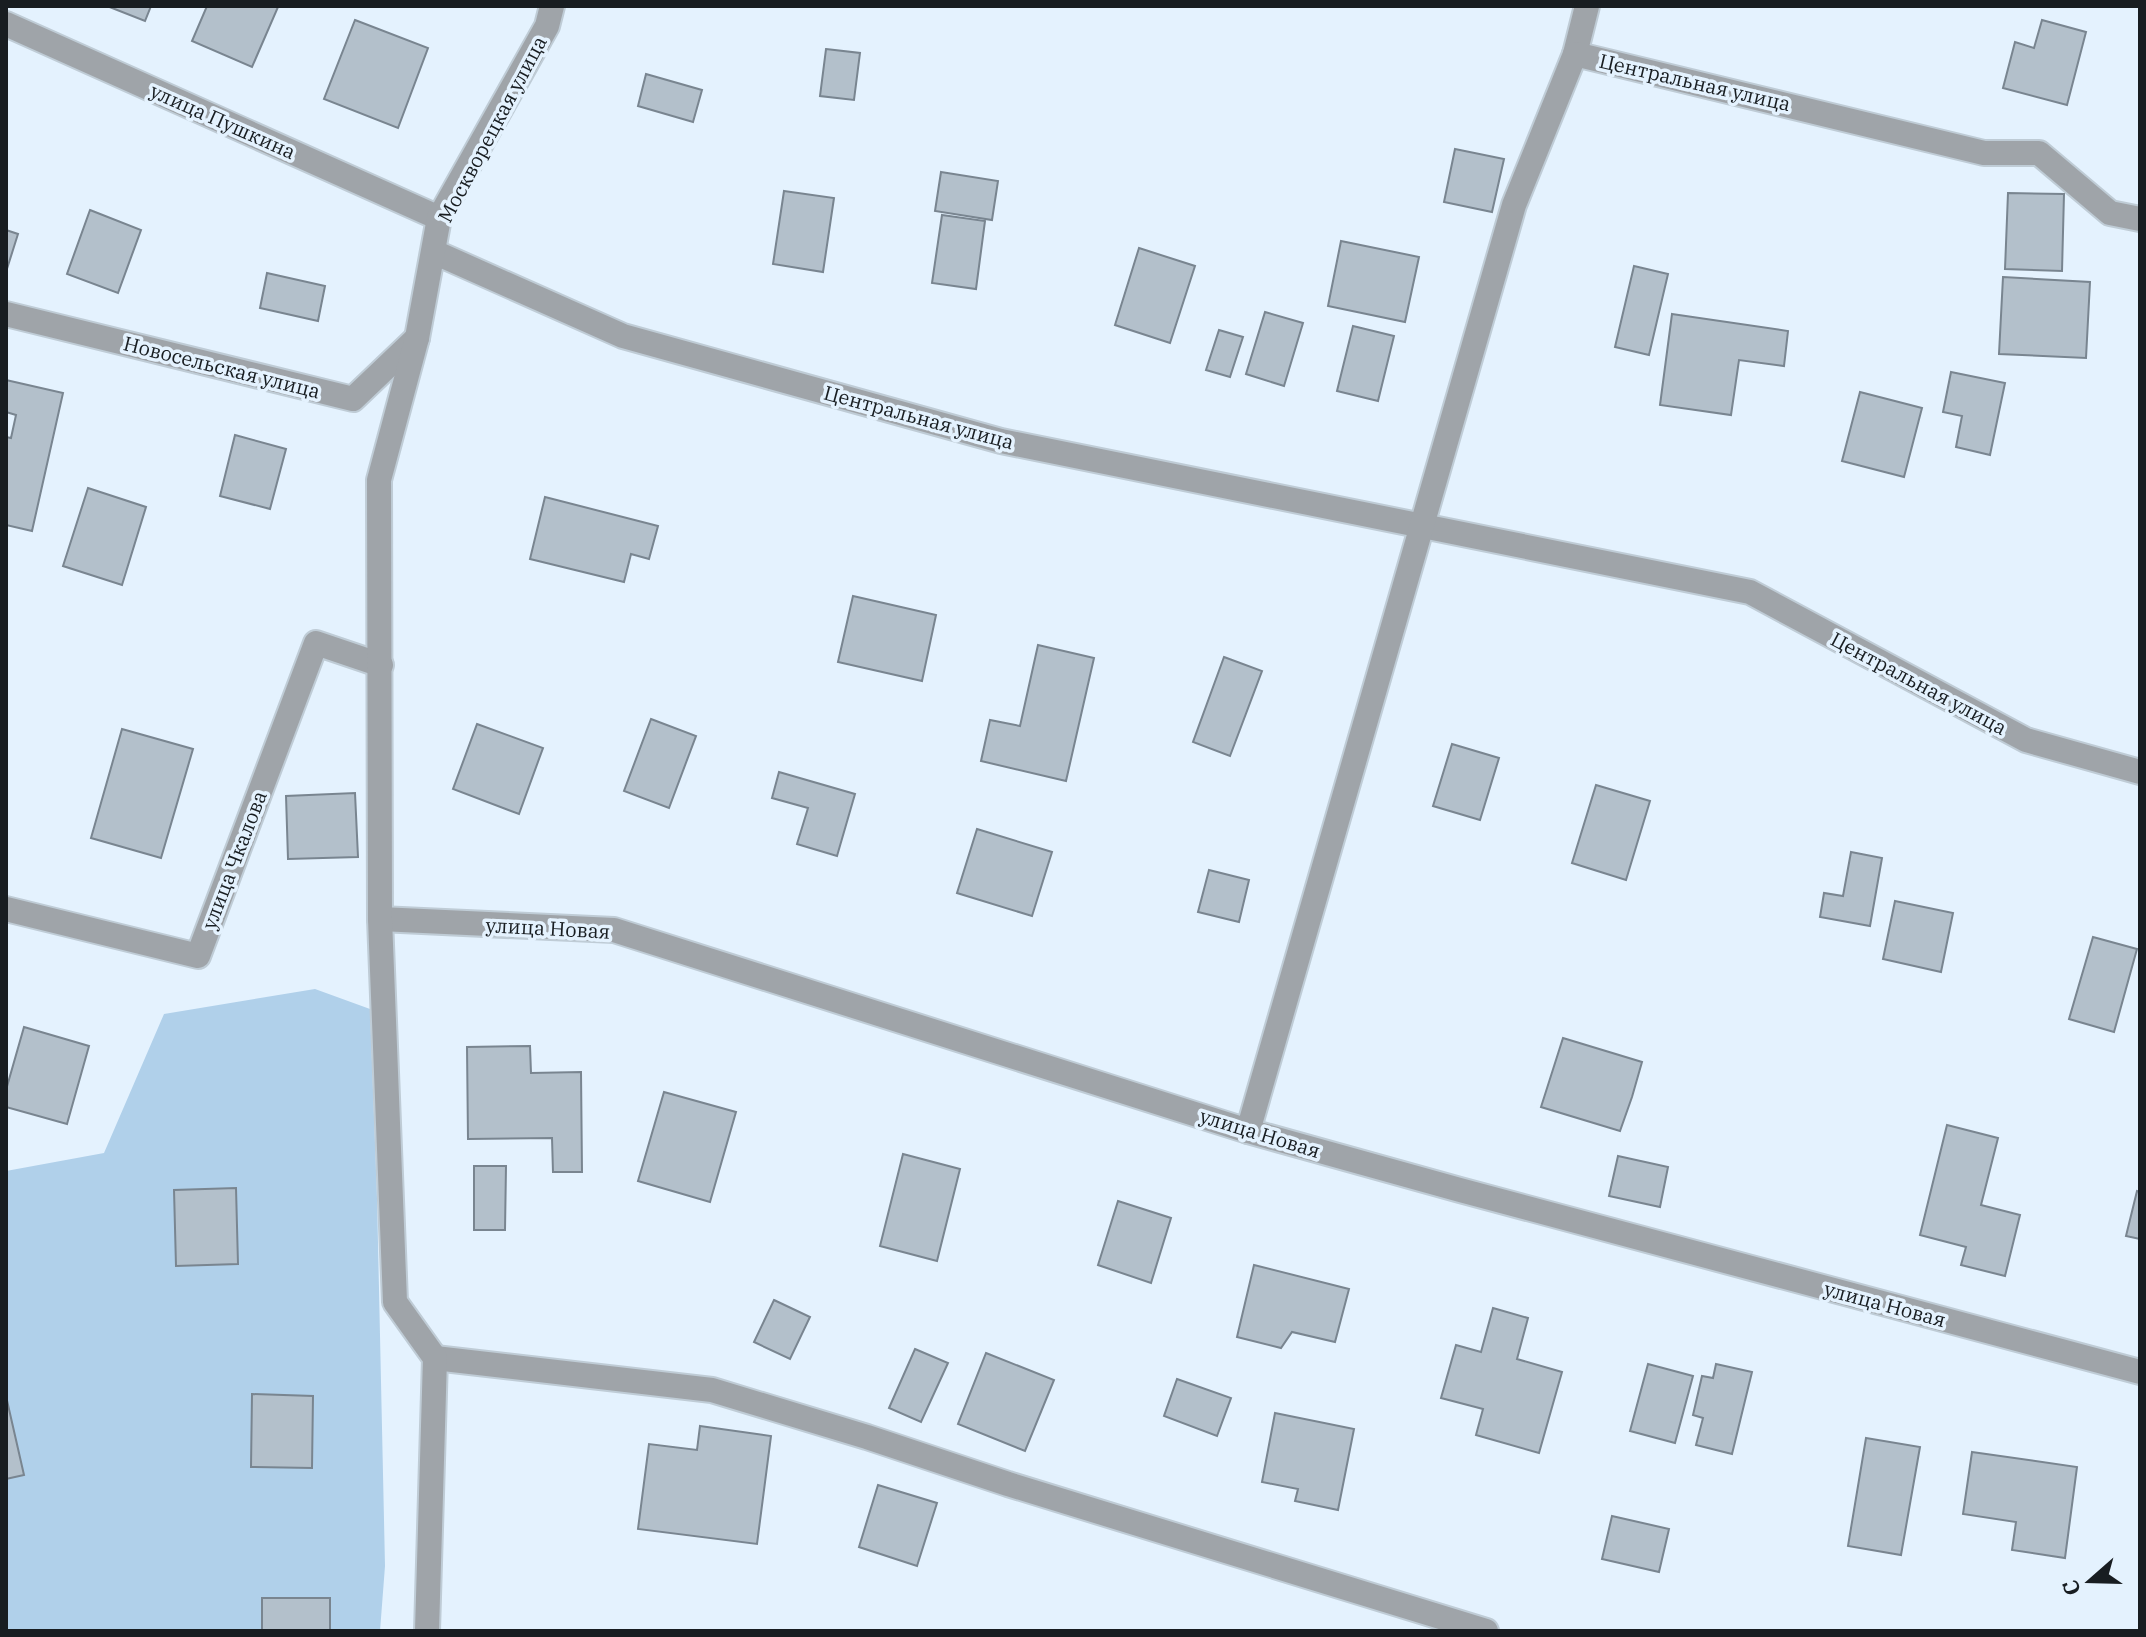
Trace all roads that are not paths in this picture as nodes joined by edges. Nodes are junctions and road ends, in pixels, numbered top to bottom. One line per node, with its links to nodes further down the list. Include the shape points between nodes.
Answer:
1 (552, 6): 5 (street, Москворецкая улица, via 547,26)
2 (1587, 6): 4 (street)
3 (6, 24): 5 (street, улица Пушкина)
4 (1575, 54): 6 (street, Центральная улица, via 1984,153 2039,153 2110,213); 10 (street, Центральная улица, via 1514,205)
5 (439, 218): 7 (street, Москворецкая улица)
6 (2140, 219)
7 (434, 252): 9 (street, Москворецкая улица); 10 (street, Центральная улица, via 638,341 1001,441)
8 (6, 314): 9 (street, Новосельская улица, via 353,399)
9 (417, 338): 11 (street, Москворецкая улица, via 379,480)
10 (1421, 525): 12 (street, Центральная улица, via 1750,592 2026,740); 15 (street)
11 (381, 665): 13 (street, улица Чкалова, via 316,643 198,956); 14 (street, Москворецкая улица)
12 (2140, 772)
13 (6, 909)
14 (380, 919): 15 (street, улица Новая, via 614,930); 16 (street, Москворецкая улица, via 395,1302)
15 (1248, 1131): 17 (street, улица Новая)
16 (435, 1358): 18 (street); 19 (street, via 712,1390)
17 (2140, 1372)
18 (427, 1631)
19 (1486, 1631)

